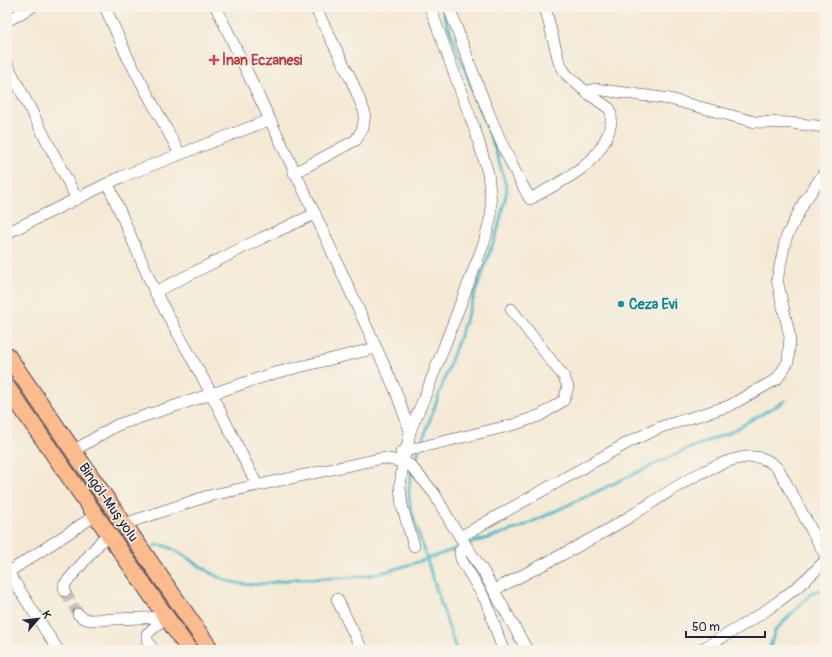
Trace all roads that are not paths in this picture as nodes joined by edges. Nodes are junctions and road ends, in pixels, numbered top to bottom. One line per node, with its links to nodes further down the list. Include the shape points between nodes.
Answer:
1 (32, 7): 8 (street)
2 (105, 7): 13 (street, via 128,58)
3 (216, 7): 11 (street)
4 (314, 7): 15 (street, via 365,113 363,128 356,140)
5 (430, 7): 26 (street, via 476,133 489,178 492,203 484,243)
6 (449, 7): 10 (street, via 487,111 530,199 582,168 610,131 610,109)
7 (545, 7): 10 (street, via 559,62 566,74)
8 (7, 21)
9 (7, 64): 17 (street)
10 (586, 92): 12 (street, via 595,88 670,99 755,122)
11 (268, 120): 13 (street); 15 (street)
12 (825, 127)
13 (180, 154): 16 (street)
14 (825, 172): 35 (street, via 804,202 786,238 777,280 790,337 788,362 777,379 729,406 661,427 629,442)
15 (294, 173): 18 (street)
16 (108, 184): 17 (street); 20 (street)
17 (77, 199): 19 (street)
18 (315, 214): 20 (street); 22 (street)
19 (7, 233)
20 (155, 292): 25 (street)
21 (512, 308): 27 (street, via 564,378 568,387 564,400 541,415 516,424)
22 (376, 348): 25 (street, via 275,373); 26 (street, via 395,389)
23 (7, 355): 28 (highway, Bingöl-Muş yolu)
24 (7, 387): 32 (highway, Bingöl-Muş yolu)
25 (211, 394): 28 (street, via 116,425); 31 (street)
26 (410, 431): 27 (street)
27 (411, 449): 29 (street); 30 (street)
28 (73, 451): 33 (highway, Bingöl-Muş yolu)
29 (383, 458): 30 (street); 31 (street)
30 (406, 464): 35 (street, via 434,493); 36 (street, via 400,487 402,506)
31 (257, 484): 33 (street, via 208,496)
32 (96, 515): 34 (highway, Bingöl-Muş yolu); 39 (street)
33 (124, 524): 48 (highway, Bingöl-Muş yolu)
34 (108, 533): 41 (street, via 64,585); 44 (highway, Bingöl-Muş yolu)
35 (463, 545): 40 (street); 50 (street)
36 (414, 546)
37 (825, 555): 40 (street, via 779,470 771,461 747,457 703,473 625,520)
38 (825, 561): 52 (street, via 792,593 773,607)
39 (7, 572): 45 (street)
40 (494, 590): 51 (street)
41 (65, 591)
42 (337, 599): 49 (street)
43 (78, 614): 44 (street, via 90,620)
44 (166, 616): 46 (street, via 147,634 147,640); 47 (highway, Bingöl-Muş yolu)
45 (58, 650)
46 (153, 650)
47 (189, 650)
48 (211, 650)
49 (362, 650)
50 (503, 650)
51 (527, 650)
52 (700, 650)

